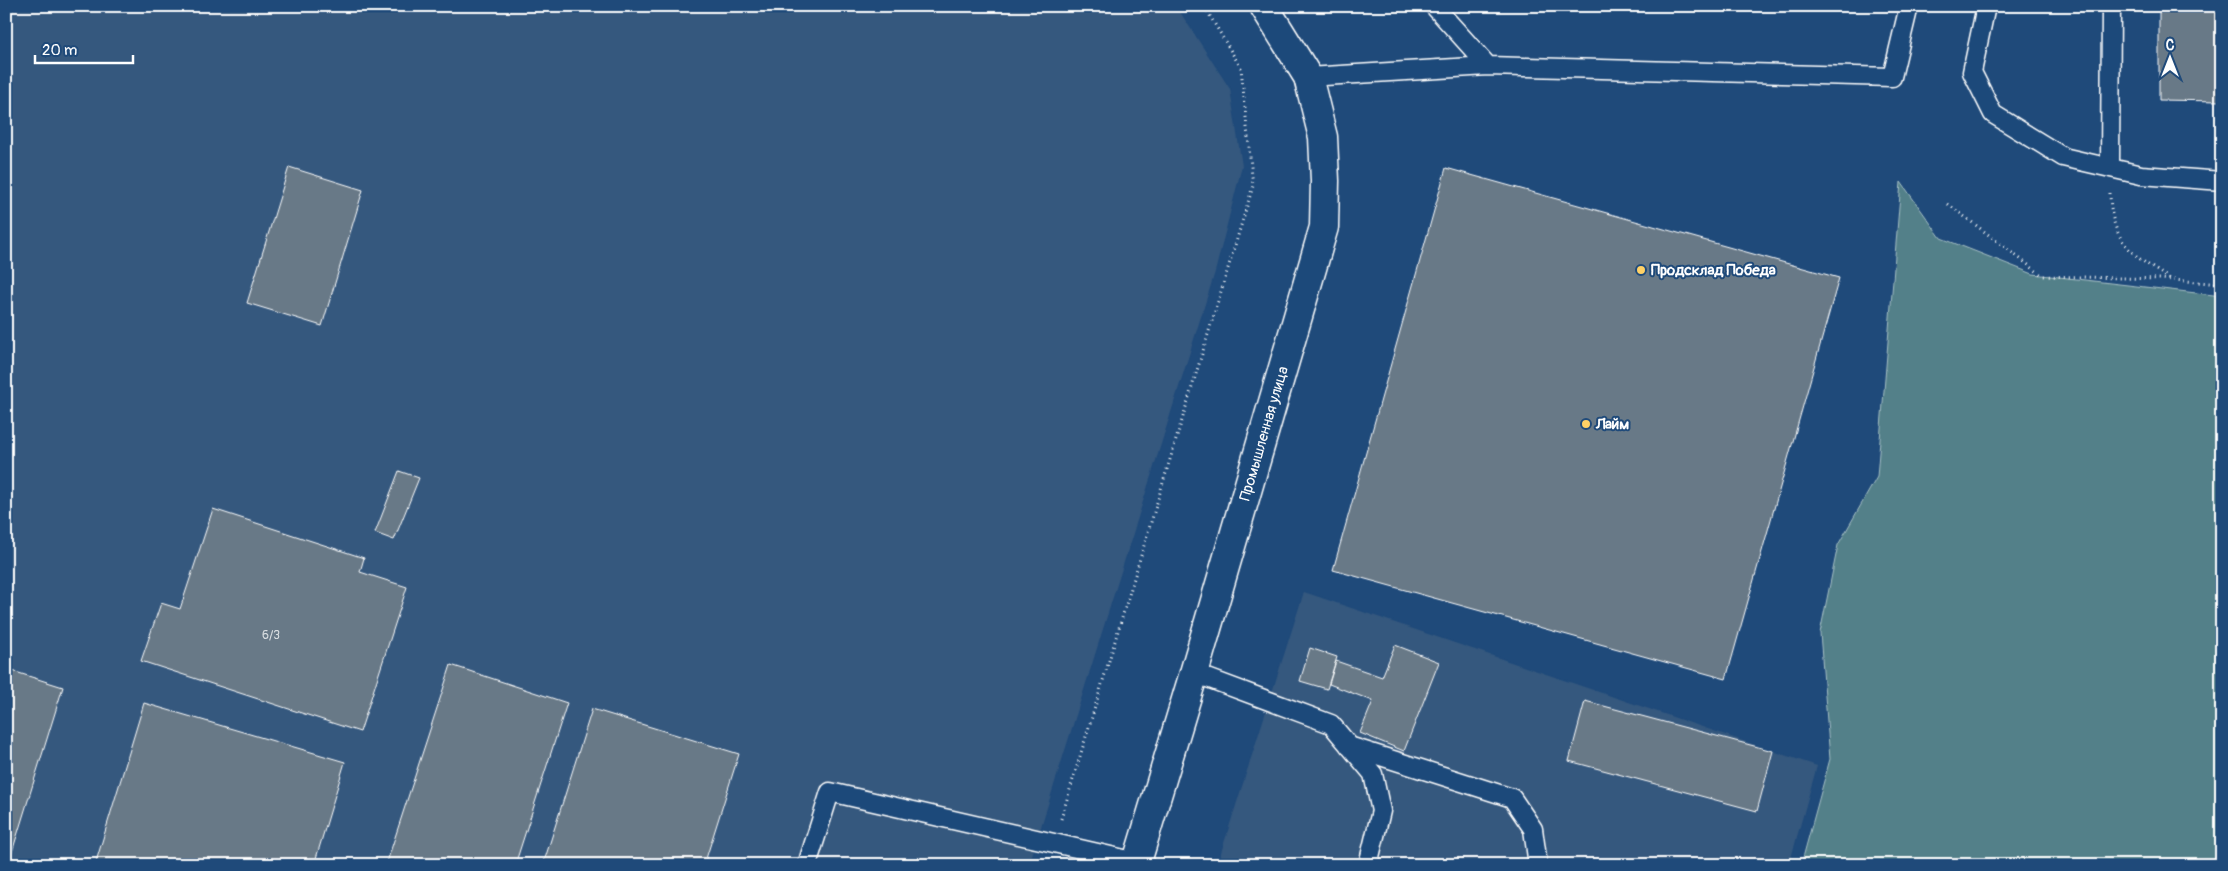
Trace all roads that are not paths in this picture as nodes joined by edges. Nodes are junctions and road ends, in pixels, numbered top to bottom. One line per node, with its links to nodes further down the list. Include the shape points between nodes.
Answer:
1 (1264, 6): 7 (main road, Промышленная улица)
2 (1434, 6): 6 (lane)
3 (1910, 6): 6 (lane, via 1892,77)
4 (1986, 6): 8 (lane, via 1972,72 1993,114 2063,157)
5 (2111, 6): 8 (lane)
6 (1488, 66): 7 (lane)
7 (1308, 77): 10 (main road, Промышленная улица, via 1323,137 1324,227)
8 (2110, 168): 9 (lane)
9 (2222, 181)
10 (1194, 673): 11 (lane, via 1330,724); 12 (main road, Промышленная улица)
11 (1349, 746): 14 (lane, via 1373,774 1382,811); 15 (lane, via 1512,798 1533,829)
12 (1136, 863): 13 (lane, via 830,792)
13 (807, 865)
14 (1368, 865)
15 (1538, 865)

